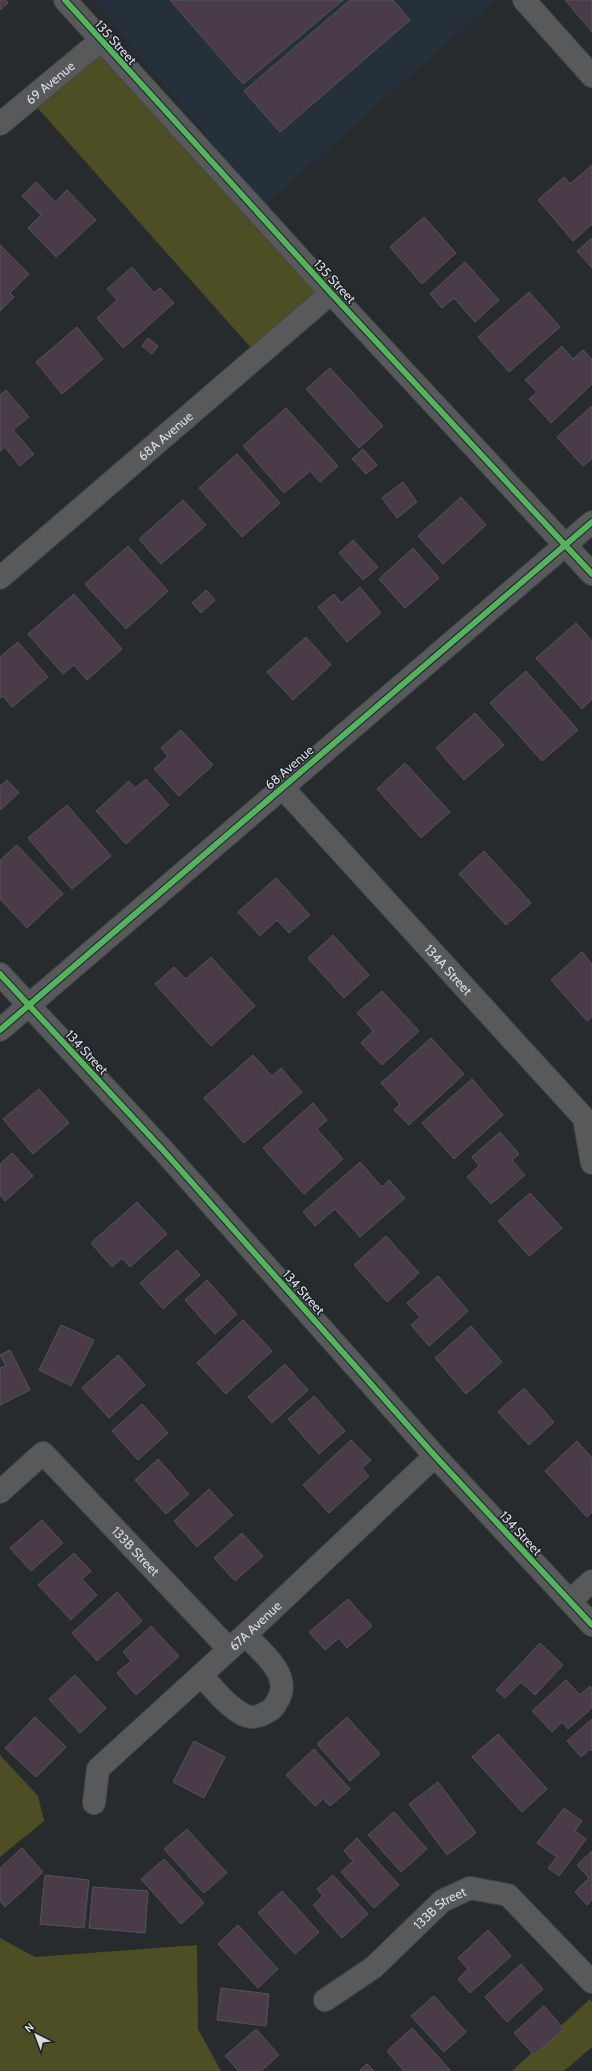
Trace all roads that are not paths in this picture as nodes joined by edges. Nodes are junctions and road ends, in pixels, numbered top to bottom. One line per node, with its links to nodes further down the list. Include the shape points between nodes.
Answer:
1 (65, 0): 3 (street, 135 Street)
2 (524, 0): 4 (street)
3 (100, 41): 5 (street, 69 Avenue); 6 (street, 135 Street)
4 (592, 76)
5 (0, 124)
6 (331, 293): 8 (street, 135 Street); 10 (street, 68A Avenue)
7 (592, 522): 8 (street, 68 Avenue)
8 (566, 545): 9 (street, 135 Street); 11 (street, 68 Avenue)
9 (592, 574)
10 (0, 578)
11 (282, 787): 13 (street, 68 Avenue); 15 (street, 134A Street, via 584,1118)
12 (0, 974): 13 (street, 134 Street)
13 (28, 1005): 14 (street, 68 Avenue); 16 (street, 134 Street, via 162,1149)
14 (0, 1030)
15 (592, 1163)
16 (435, 1456): 19 (street, 134 Street); 21 (street, 67A Avenue)
17 (0, 1492): 22 (street, 133B Street, via 43,1453)
18 (592, 1581): 19 (street)
19 (570, 1601): 20 (street, 134 Street)
20 (592, 1625)
21 (245, 1635): 22 (street, 67A Avenue); 23 (street, via 269,1660 281,1678 281,1694 273,1709 259,1717 245,1716 227,1702)
22 (229, 1649): 23 (street, 67A Avenue)
23 (201, 1675): 24 (street, 67A Avenue, via 98,1769)
24 (94, 1803)
25 (592, 1982): 26 (street, 133B Street, via 508,1895 470,1888 442,1901 374,1967)
26 (325, 2000)

